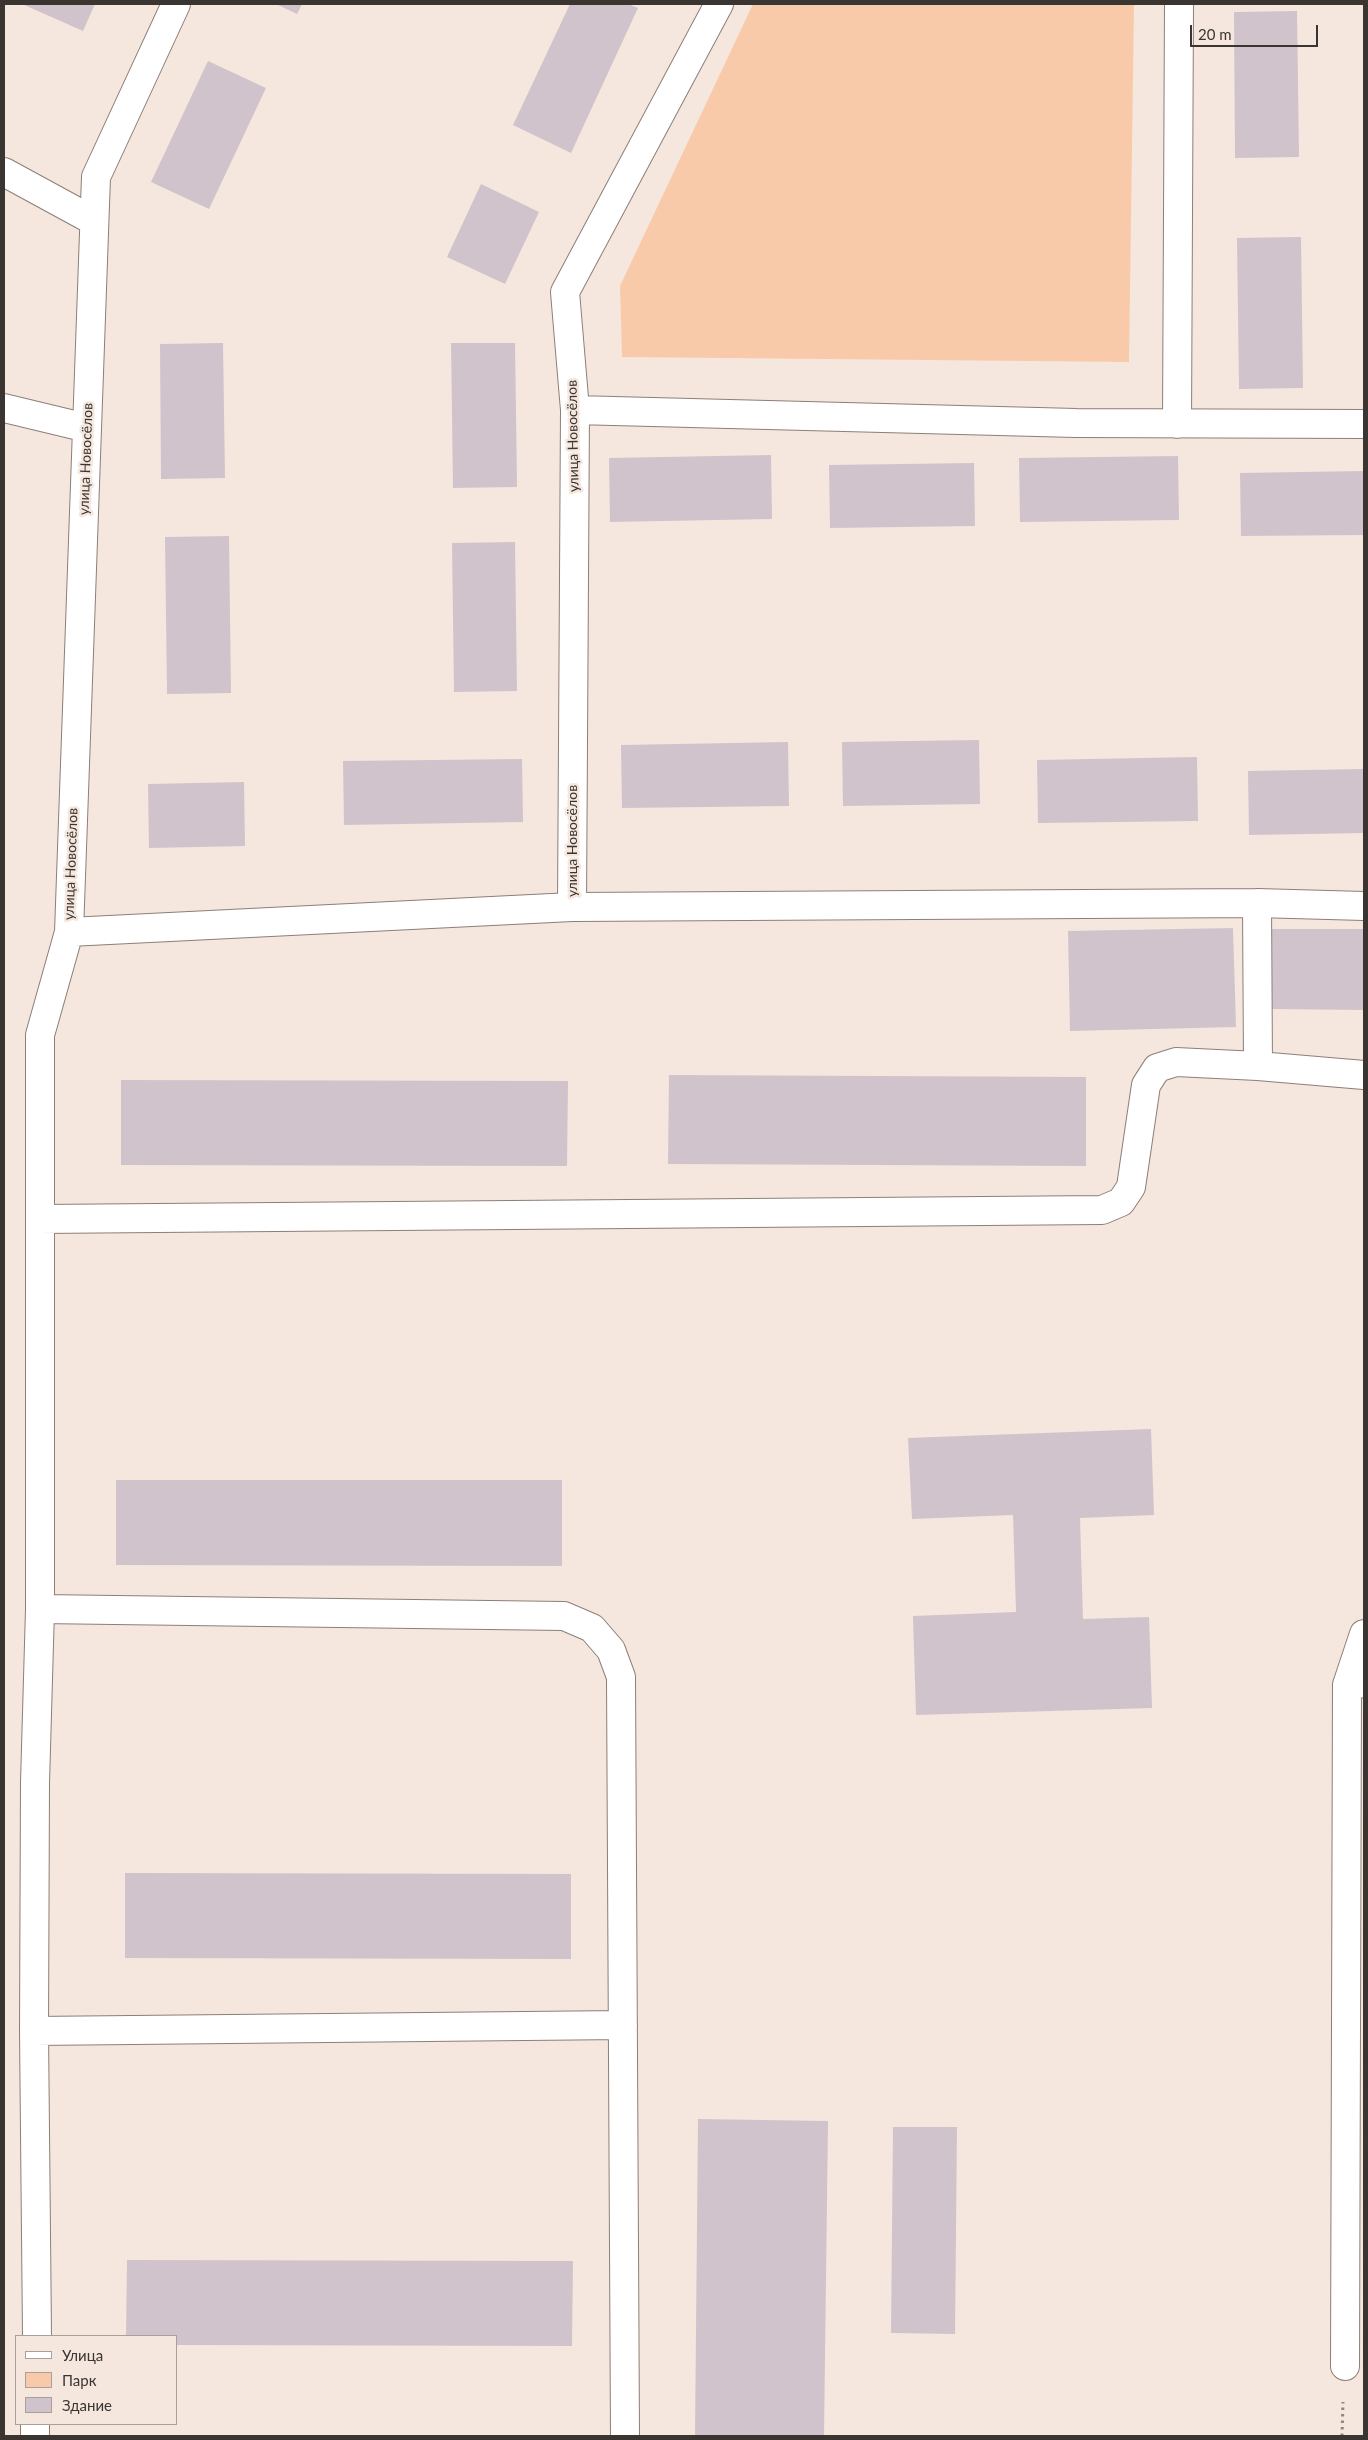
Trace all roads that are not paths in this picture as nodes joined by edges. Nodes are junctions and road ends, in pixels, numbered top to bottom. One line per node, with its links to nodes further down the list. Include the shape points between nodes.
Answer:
1 (176, 4): 5 (street, улица Новосёлов, via 96,176)
2 (719, 4): 7 (street, улица Новосёлов, via 565,292)
3 (1179, 4): 8 (street)
4 (4, 172): 5 (street)
5 (94, 221): 10 (street, улица Новосёлов)
6 (4, 408): 10 (street)
7 (575, 410): 8 (street); 13 (street, улица Новосёлов)
8 (1176, 424): 9 (street)
9 (1364, 424)
10 (87, 428): 14 (street, улица Новосёлов)
11 (1256, 902): 12 (street); 13 (street); 15 (street)
12 (1364, 906)
13 (572, 907): 14 (street)
14 (68, 932): 17 (street, улица Новосёлов, via 40,1035)
15 (1258, 1066): 16 (street); 17 (street, via 1176,1062 1157,1068 1146,1085 1131,1187 1121,1202 1102,1210)
16 (1364, 1075)
17 (40, 1219): 18 (street, улица Новосёлов)
18 (40, 1609): 21 (street, via 564,1616 592,1628 611,1650 621,1677); 22 (street, улица Новосёлов, via 35,1783)
19 (1364, 1634): 20 (street)
20 (1356, 1684): 24 (street)
21 (623, 2026): 22 (street); 25 (street)
22 (34, 2031): 23 (street, улица Новосёлов)
23 (37, 2335)
24 (1345, 2366)
25 (625, 2436)

